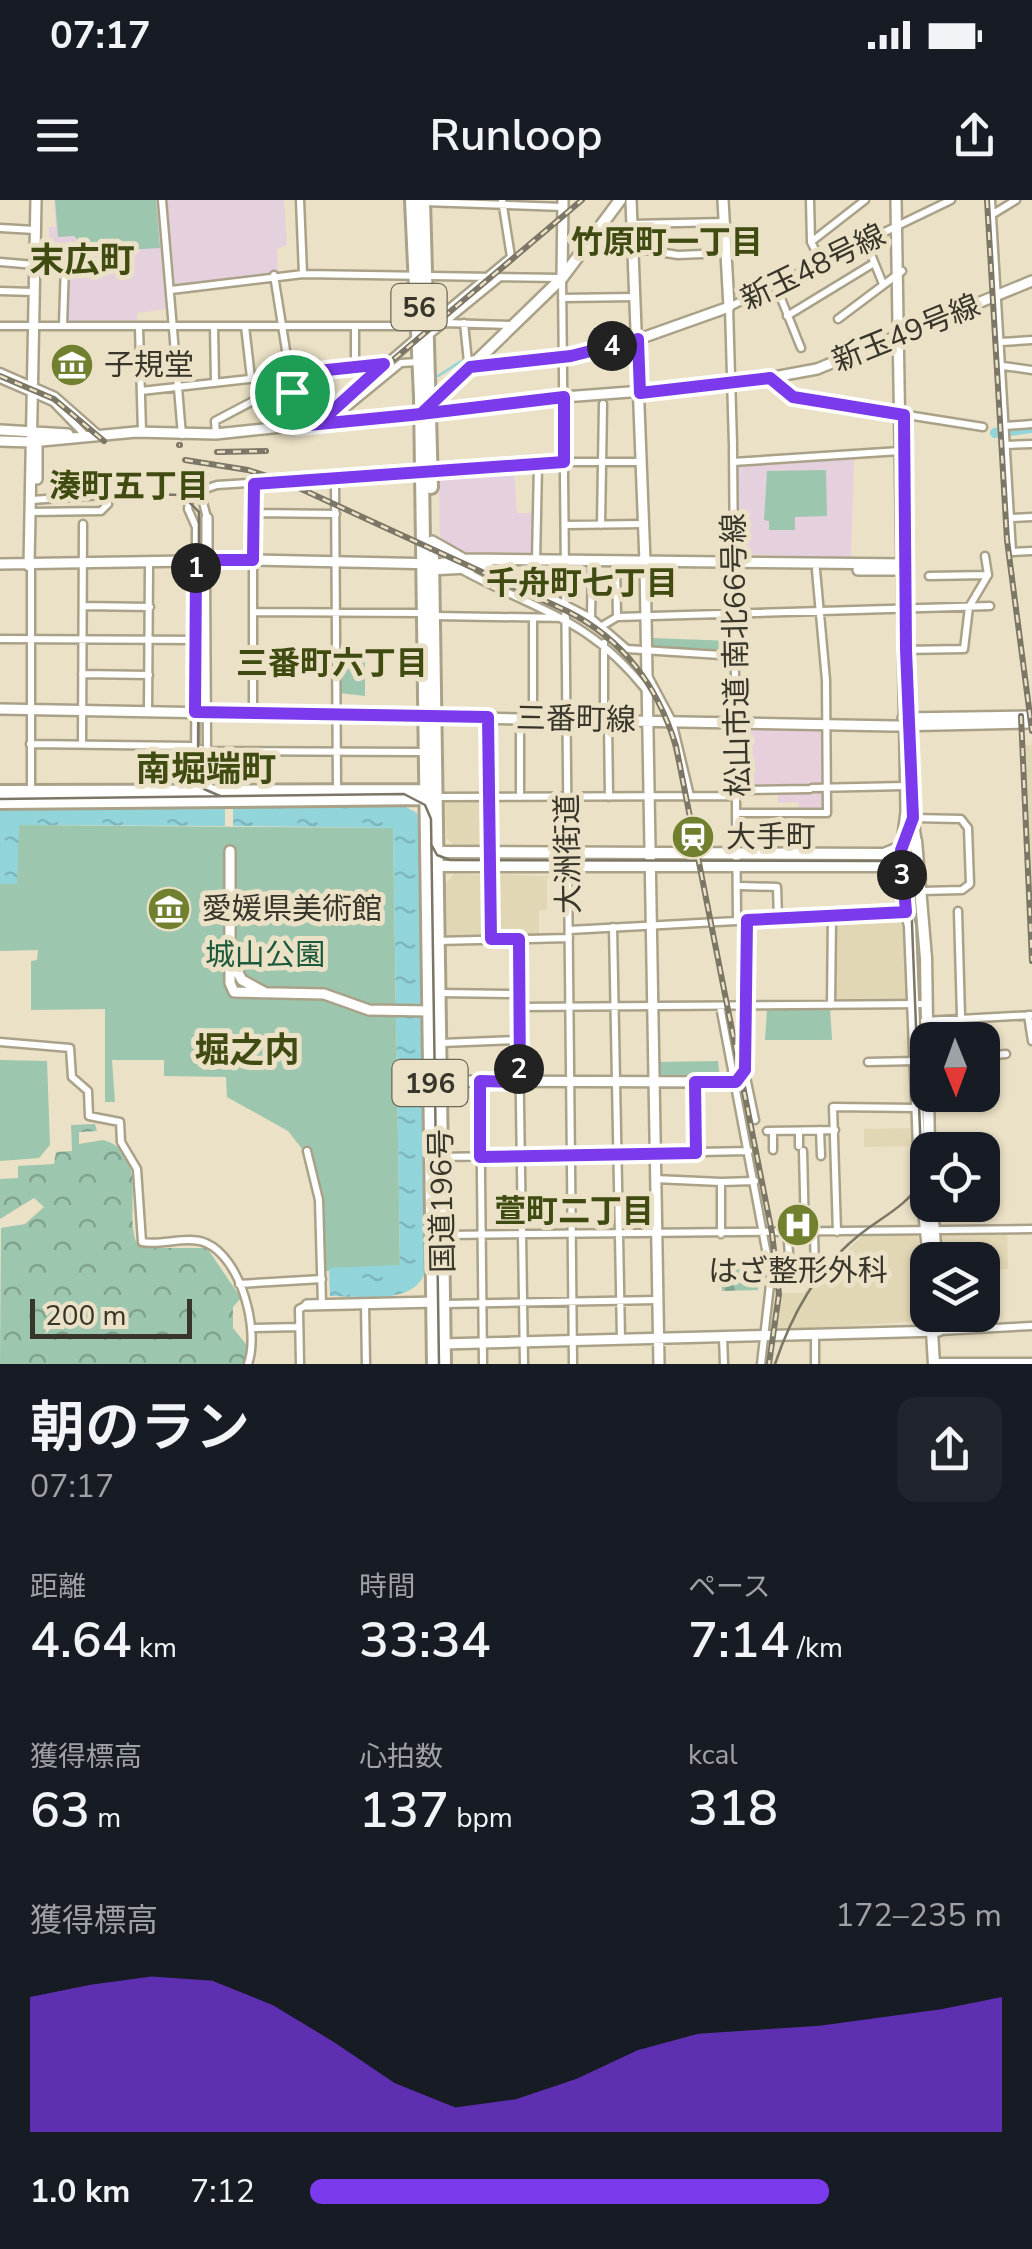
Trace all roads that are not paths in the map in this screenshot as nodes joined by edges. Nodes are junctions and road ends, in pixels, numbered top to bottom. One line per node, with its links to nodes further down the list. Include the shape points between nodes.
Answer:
1 (36, 200): 21 (street)
2 (162, 200): 39 (street)
3 (300, 200): 31 (street)
4 (620, 200): 35 (main road)
5 (631, 200): 18 (street)
6 (724, 200): 17 (street, 松山市道 南北66号線)
7 (810, 200): 22 (street)
8 (865, 200): 22 (street)
9 (899, 200): 19 (street)
10 (952, 200): 19 (street, 新玉48号線)
11 (992, 200): 16 (street)
12 (1016, 200): 16 (street)
13 (418, 201): 14 (street); 33 (highway, 56)
14 (502, 203): 15 (street); 34 (street, via 510,257)
15 (563, 203): 35 (street)
16 (992, 215): 42 (street)
17 (725, 222): 18 (street); 25 (street, 松山市道 南北66号線)
18 (632, 224): 24 (street)
19 (899, 225): 23 (street, 新玉48号線); 30 (street)
20 (0, 228): 21 (street)
21 (36, 230): 26 (street)
22 (810, 242): 28 (street)
23 (866, 242): 28 (street, 新玉48号線); 29 (street)
24 (634, 248): 25 (street); 43 (street)
25 (726, 254): 45 (street, 松山市道 南北66号線)
26 (36, 260): 27 (street); 41 (street); 50 (street, via 64,264)
27 (0, 262)
28 (822, 263): 38 (street, 新玉48号線)
29 (874, 263): 37 (street); 46 (street)
30 (900, 272): 37 (street); 61 (street)
31 (302, 274): 32 (street); 33 (street)
32 (274, 275): 39 (street); 55 (street)
33 (425, 276): 34 (street); 60 (highway, 56)
34 (492, 277): 35 (street); 48 (street); 60 (street)
35 (557, 279): 44 (street, 大洲街道); 57 (main road)
36 (1032, 281): 42 (street, 新玉49号線)
37 (883, 284): 47 (street)
38 (776, 286): 45 (street, 新玉48号線); 46 (street)
39 (171, 290): 59 (street)
40 (0, 291): 41 (street)
41 (35, 292): 52 (street)
42 (999, 294): 61 (street, 新玉49号線); 64 (street)
43 (636, 296): 44 (street); 62 (street)
44 (562, 298): 66 (street, 大洲街道)
45 (729, 307): 62 (street); 79 (street, 松山市道 南北66号線)
46 (788, 316): 65 (street)
47 (838, 319)
48 (444, 323): 49 (street); 60 (street)
49 (464, 323): 57 (street); 71 (street)
50 (63, 325): 52 (street); 58 (street)
51 (0, 326): 52 (street)
52 (34, 326): 80 (street)
53 (214, 326): 54 (street); 59 (street); 77 (street)
54 (245, 326): 55 (street); 75 (street)
55 (282, 326): 56 (street); 73 (street)
56 (354, 326): 60 (street); 70 (street)
57 (512, 326): 71 (main road)
58 (139, 328): 59 (street); 81 (street)
59 (175, 328): 78 (street)
60 (424, 331): 67 (highway, 56); 68 (street); 86 (highway, 56)
61 (901, 335): 76 (street, 新玉49号線, via 817,369); 87 (street)
62 (638, 339): 66 (street); 83 (street)
63 (1032, 340): 64 (street)
64 (1001, 342): 69 (street)
65 (801, 348)
66 (564, 355): 71 (street); 84 (street, 大洲街道)
67 (420, 362): 86 (highway, 56); 88 (street, via 392,368 340,413)
68 (384, 364): 70 (street); 89 (street)
69 (1002, 366): 72 (street); 94 (street)
70 (356, 367): 73 (street)
71 (470, 367): 86 (main road)
72 (1032, 370)
73 (289, 374): 75 (street); 82 (street)
74 (0, 375): 80 (street)
75 (251, 378): 77 (street)
76 (770, 378): 79 (street, 新玉49号線); 87 (street, via 793,397)
77 (215, 382): 78 (street)
78 (178, 387): 81 (street); 99 (street)
79 (731, 389): 83 (street, 新玉49号線); 108 (street, 松山市道 南北66号線)
80 (33, 390): 96 (street, via 62,401); 98 (street); 100 (street)
81 (141, 390): 95 (street)
82 (292, 392): 91 (street); 97 (street, via 255,400 215,421)
83 (640, 396): 84 (street, 新玉49号線); 107 (street)
84 (564, 400): 86 (street, 新玉49号線); 105 (street, 大洲街道)
85 (603, 404): 106 (street)
86 (427, 411): 88 (street, 新玉49号線); 110 (highway, 56)
87 (902, 415): 92 (street); 104 (street)
88 (340, 421): 89 (street, 新玉49号線)
89 (318, 424): 91 (street, 新玉49号線)
90 (1032, 424): 94 (street)
91 (298, 426): 97 (street, 新玉49号線)
92 (983, 427)
93 (0, 430): 100 (street)
94 (1005, 430): 103 (street)
95 (142, 432): 96 (street, 新玉49号線); 99 (street, 新玉49号線)
96 (100, 434): 98 (street, 新玉49号線)
97 (216, 434): 99 (street, 新玉49号線)
98 (86, 436): 100 (street, 新玉49号線)
99 (182, 436)
100 (34, 439): 101 (street); 115 (street)
101 (0, 441)
102 (1032, 444): 103 (street)
103 (1006, 445): 122 (street)
104 (902, 451): 108 (street); 146 (street)
105 (564, 462): 106 (street); 109 (street); 125 (street, 大洲街道)
106 (603, 462): 107 (street); 126 (street)
107 (642, 462): 124 (street)
108 (733, 462): 144 (street, 松山市道 南北66号線)
109 (538, 464): 110 (street); 132 (street)
110 (426, 471): 111 (street); 127 (highway, 56); 143 (highway, 56)
111 (335, 480): 112 (street); 119 (street)
112 (254, 484): 113 (street); 118 (street)
113 (201, 494): 121 (street); 134 (street, via 188,500)
114 (62, 499): 115 (street); 116 (street); 116 (street, via 108,500 101,511)
115 (35, 500): 117 (street)
116 (68, 511): 117 (street)
117 (33, 512): 136 (street)
118 (253, 513): 119 (street); 131 (street)
119 (336, 514): 138 (street)
120 (1032, 517): 122 (street)
121 (207, 518): 134 (street)
122 (1010, 518): 128 (street, via 1012,552)
123 (84, 524): 137 (street)
124 (644, 524): 126 (street); 142 (street)
125 (566, 525): 126 (street); 139 (street, 大洲街道)
126 (601, 525)
127 (432, 541): 130 (street); 143 (highway, 56)
128 (1032, 552)
129 (986, 556): 149 (street)
130 (464, 559): 135 (street); 143 (street)
131 (253, 562): 134 (street); 138 (street); 158 (street)
132 (536, 562): 135 (street); 139 (street)
133 (149, 563): 134 (street); 137 (street); 154 (street)
134 (202, 563): 171 (street); 172 (street)
135 (485, 564): 139 (street); 148 (street); 151 (street)
136 (30, 565): 137 (street); 145 (street); 169 (street)
137 (84, 565): 152 (street)
138 (336, 565): 143 (street); 159 (street)
139 (566, 565): 140 (street); 151 (street, 大洲街道)
140 (592, 565): 141 (street); 166 (street)
141 (616, 565): 142 (street); 162 (street)
142 (644, 565): 144 (street); 163 (street)
143 (428, 566): 148 (street); 161 (highway, 56)
144 (734, 566): 147 (street); 160 (street, 松山市道 南北66号線)
145 (0, 567)
146 (903, 567): 147 (street); 156 (street)
147 (816, 568): 157 (street)
148 (464, 571): 165 (street)
149 (988, 574): 150 (street); 155 (street)
150 (928, 576)
151 (566, 605): 165 (street, 大洲街道); 166 (street)
152 (83, 606): 154 (street); 170 (street)
153 (990, 606): 155 (street)
154 (150, 607): 173 (street)
155 (970, 607): 156 (street); 176 (street, via 964,649)
156 (903, 608): 157 (street); 176 (street)
157 (819, 611): 160 (street); 200 (street)
158 (253, 612): 159 (street); 187 (street)
159 (337, 613): 161 (street); 188 (street)
160 (735, 613): 163 (street); 177 (street, 松山市道 南北66号線)
161 (429, 615): 164 (street); 189 (highway, 56)
162 (616, 616): 163 (street); 167 (street)
163 (645, 616): 175 (street)
164 (533, 618): 165 (street); 192 (street)
165 (566, 618): 174 (street); 193 (street, 大洲街道)
166 (591, 618): 167 (street)
167 (602, 626): 175 (street, via 626,649)
168 (0, 638): 169 (street)
169 (31, 639): 170 (street); 183 (street)
170 (83, 640): 173 (street); 178 (street)
171 (193, 640): 172 (street); 173 (street); 186 (street)
172 (206, 640): 186 (street)
173 (149, 641): 180 (street)
174 (604, 643): 181 (street); 194 (street)
175 (646, 649): 177 (street); 179 (street)
176 (903, 650): 199 (street)
177 (736, 656): 198 (street, 松山市道 南北66号線)
178 (82, 674): 180 (street); 184 (street)
179 (646, 674): 181 (street); 197 (street)
180 (149, 675): 185 (street)
181 (647, 691): 196 (street)
182 (0, 709): 183 (street, 三番町線)
183 (30, 710): 184 (street, 三番町線); 201 (street)
184 (82, 710): 185 (street, 三番町線); 202 (street)
185 (148, 711): 186 (street, 三番町線)
186 (200, 713): 187 (street, 三番町線); 203 (street); 204 (street)
187 (253, 713): 188 (street, 三番町線)
188 (337, 715): 189 (street, 三番町線); 205 (street)
189 (430, 716): 190 (street, 三番町線); 206 (highway, 56); 211 (highway, 56)
190 (488, 717): 191 (street, 三番町線); 216 (street)
191 (520, 718): 192 (street, 三番町線); 218 (street)
192 (533, 718): 193 (street, 三番町線)
193 (567, 718): 194 (street, 三番町線); 219 (street, 大洲街道)
194 (606, 719): 196 (street, 三番町線); 220 (street)
195 (1032, 719): 199 (street, 三番町線)
196 (648, 720): 197 (street, 三番町線); 217 (street)
197 (672, 721): 198 (street, 三番町線); 215 (street)
198 (738, 722): 200 (street, 三番町線); 212 (street, 松山市道 南北66号線)
199 (905, 722): 200 (street, 三番町線); 207 (street)
200 (826, 724): 208 (street)
201 (30, 744): 202 (street); 214 (street)
202 (82, 744): 203 (street)
203 (194, 748): 204 (street); 213 (street)
204 (207, 752): 205 (street); 213 (street)
205 (337, 752): 206 (street); 210 (street)
206 (426, 752): 211 (highway, 56)
207 (907, 786): 208 (street); 225 (street); 227 (street)
208 (828, 788): 212 (street); 223 (street, via 827,812)
209 (0, 792): 214 (highway)
210 (337, 794): 211 (highway); 213 (highway); 221 (highway)
211 (430, 794): 216 (street); 221 (highway); 224 (highway, 国道196号 / 196); 230 (highway, 国道196号 / 196)
212 (739, 794): 215 (street); 223 (street, 松山市道 南北66号線)
213 (201, 795): 214 (highway)
214 (30, 796): 222 (highway)
215 (690, 796): 217 (street)
216 (488, 797): 218 (street); 229 (street)
217 (649, 797): 220 (street); 232 (street)
218 (520, 798): 219 (street)
219 (568, 798): 220 (street); 231 (street, 大洲街道)
220 (608, 798)
221 (412, 799): 224 (highway)
222 (0, 802)
223 (738, 813): 233 (street, 松山市道 南北66号線)
224 (427, 815): 230 (highway, 国道196号 / 196)
225 (913, 818): 226 (street); 227 (street); 236 (street, via 961,819 968,828 970,884 962,890)
226 (916, 841): 227 (main road); 236 (main road)
227 (901, 850): 233 (main road); 235 (main road)
228 (230, 851): 260 (street, via 234,979 260,991 324,994 364,1008)
229 (489, 853): 230 (main road); 231 (main road); 234 (street)
230 (433, 859): 234 (main road); 249 (highway, 国道196号 / 196)
231 (568, 859): 232 (main road); 234 (main road); 246 (street, 大洲街道)
232 (651, 860): 233 (main road); 244 (street)
233 (739, 860): 235 (main road); 237 (street, 松山市道 南北66号線)
234 (489, 866): 247 (street)
235 (902, 870): 236 (main road); 240 (main road)
236 (920, 885): 238 (main road)
237 (739, 886): 242 (street, via 776,887); 243 (street, 松山市道 南北66号線)
238 (923, 908): 240 (main road); 252 (main road)
239 (958, 911): 262 (street)
240 (906, 912): 241 (street); 252 (main road)
241 (832, 916): 242 (street); 253 (street)
242 (778, 918): 243 (street)
243 (742, 921): 244 (street); 255 (street, 松山市道 南北66号線)
244 (652, 925): 245 (street); 259 (street)
245 (613, 928): 246 (street); 258 (street)
246 (569, 934): 248 (street); 257 (street, 大洲街道)
247 (491, 939): 248 (street); 249 (street)
248 (519, 939): 251 (street)
249 (433, 940): 250 (highway, 国道196号 / 196)
250 (434, 993): 251 (street); 260 (highway, 国道196号 / 196)
251 (519, 994): 256 (street)
252 (919, 1004): 253 (street); 263 (main road)
253 (832, 1005): 255 (street)
254 (720, 1006): 255 (street); 259 (street); 280 (street)
255 (746, 1006): 272 (street, 松山市道 南北66号線)
256 (519, 1007): 257 (street); 264 (street)
257 (570, 1007): 258 (street); 276 (street, 大洲街道)
258 (614, 1007): 259 (street); 277 (street)
259 (652, 1007): 278 (street)
260 (430, 1011): 267 (highway, 国道196号 / 196)
261 (1030, 1015): 262 (street); 265 (street)
262 (961, 1018): 263 (street)
263 (920, 1022)
264 (519, 1040): 267 (street); 275 (street)
265 (1032, 1040)
266 (0, 1042): 317 (street, via 70,1048 72,1077 88,1091 89,1116 120,1122 121,1142 137,1169 142,1242 209,1243)
267 (434, 1043): 273 (highway, 国道196号 / 196)
268 (1000, 1054): 269 (street)
269 (1006, 1054)
270 (910, 1060): 271 (street)
271 (868, 1062)
272 (745, 1070): 280 (street); 283 (street, 松山市道 南北66号線)
273 (435, 1081): 274 (street); 292 (highway, 国道196号 / 196)
274 (480, 1081): 275 (street); 295 (street)
275 (520, 1082): 276 (street); 297 (street)
276 (571, 1082): 277 (street); 293 (street, 大洲街道)
277 (618, 1082): 278 (street); 296 (street)
278 (653, 1082): 279 (street); 291 (street)
279 (695, 1082): 280 (street); 290 (street)
280 (736, 1082): 289 (street)
281 (910, 1108): 286 (street, via 832,1107)
282 (918, 1112): 303 (main road)
283 (755, 1120)
284 (799, 1130): 285 (street); 287 (street, via 770,1131); 306 (street)
285 (820, 1130): 286 (street); 294 (street)
286 (835, 1130): 304 (street)
287 (773, 1150)
288 (307, 1151): 316 (street, via 319,1200)
289 (748, 1151): 290 (street); 299 (street)
290 (696, 1153): 291 (street)
291 (654, 1155): 296 (street); 298 (street)
292 (436, 1156): 295 (street); 314 (highway, 国道196号 / 196)
293 (572, 1156): 296 (street); 297 (street); 309 (street, 大洲街道)
294 (821, 1156)
295 (480, 1157): 297 (street); 307 (street)
296 (618, 1157): 310 (street)
297 (520, 1158): 308 (street)
298 (655, 1178): 300 (street); 311 (street)
299 (754, 1181): 300 (street); 313 (street)
300 (721, 1182): 312 (street)
301 (931, 1222): 303 (main road)
302 (1032, 1229): 303 (street)
303 (931, 1231): 304 (street); 315 (main road)
304 (836, 1232): 306 (street)
305 (787, 1233): 306 (street); 306 (street, via 790,1272 815,1270); 313 (street)
306 (810, 1233)
307 (481, 1234): 308 (street); 314 (street); 325 (street)
308 (521, 1234): 309 (street); 322 (street)
309 (572, 1234): 310 (street); 321 (street, 大洲街道)
310 (620, 1234): 311 (street); 318 (street)
311 (656, 1234): 312 (street); 319 (street)
312 (721, 1234): 313 (street)
313 (766, 1234): 334 (street, via 772,1298)
314 (437, 1235): 320 (highway, 国道196号 / 196)
315 (931, 1242)
316 (322, 1278): 317 (street); 323 (street)
317 (239, 1284): 329 (street)
318 (620, 1300): 319 (street); 321 (street); 337 (street)
319 (657, 1300): 336 (street)
320 (438, 1302): 324 (street); 325 (street); 341 (highway, 国道196号 / 196)
321 (572, 1302): 322 (street); 338 (street, 大洲街道)
322 (523, 1303): 325 (street); 339 (street)
323 (322, 1304): 324 (street); 326 (street)
324 (364, 1304): 347 (street)
325 (482, 1304): 340 (street)
326 (307, 1305): 328 (street, via 300,1307)
327 (1032, 1326): 330 (street)
328 (299, 1327): 329 (street); 346 (street)
329 (254, 1328): 345 (street)
330 (1000, 1328)
331 (910, 1332): 333 (street)
332 (936, 1332): 343 (main road)
333 (815, 1334): 334 (street); 356 (street)
334 (767, 1335): 335 (street); 355 (street)
335 (724, 1336): 336 (street); 354 (street)
336 (657, 1338): 337 (street); 353 (street)
337 (621, 1339): 338 (street)
338 (572, 1340): 339 (street); 352 (street, 大洲街道)
339 (523, 1341): 340 (street); 351 (street)
340 (482, 1342): 341 (street); 350 (street)
341 (439, 1344): 348 (highway, 国道196号 / 196); 349 (highway, 国道196号 / 196)
342 (1032, 1362): 344 (street)
343 (938, 1363): 344 (street)
344 (1002, 1363)
345 (248, 1364)
346 (300, 1364)
347 (366, 1364)
348 (434, 1364)
349 (444, 1364)
350 (483, 1364)
351 (524, 1364)
352 (573, 1364)
353 (658, 1364)
354 (724, 1364)
355 (761, 1364)
356 (814, 1364)

